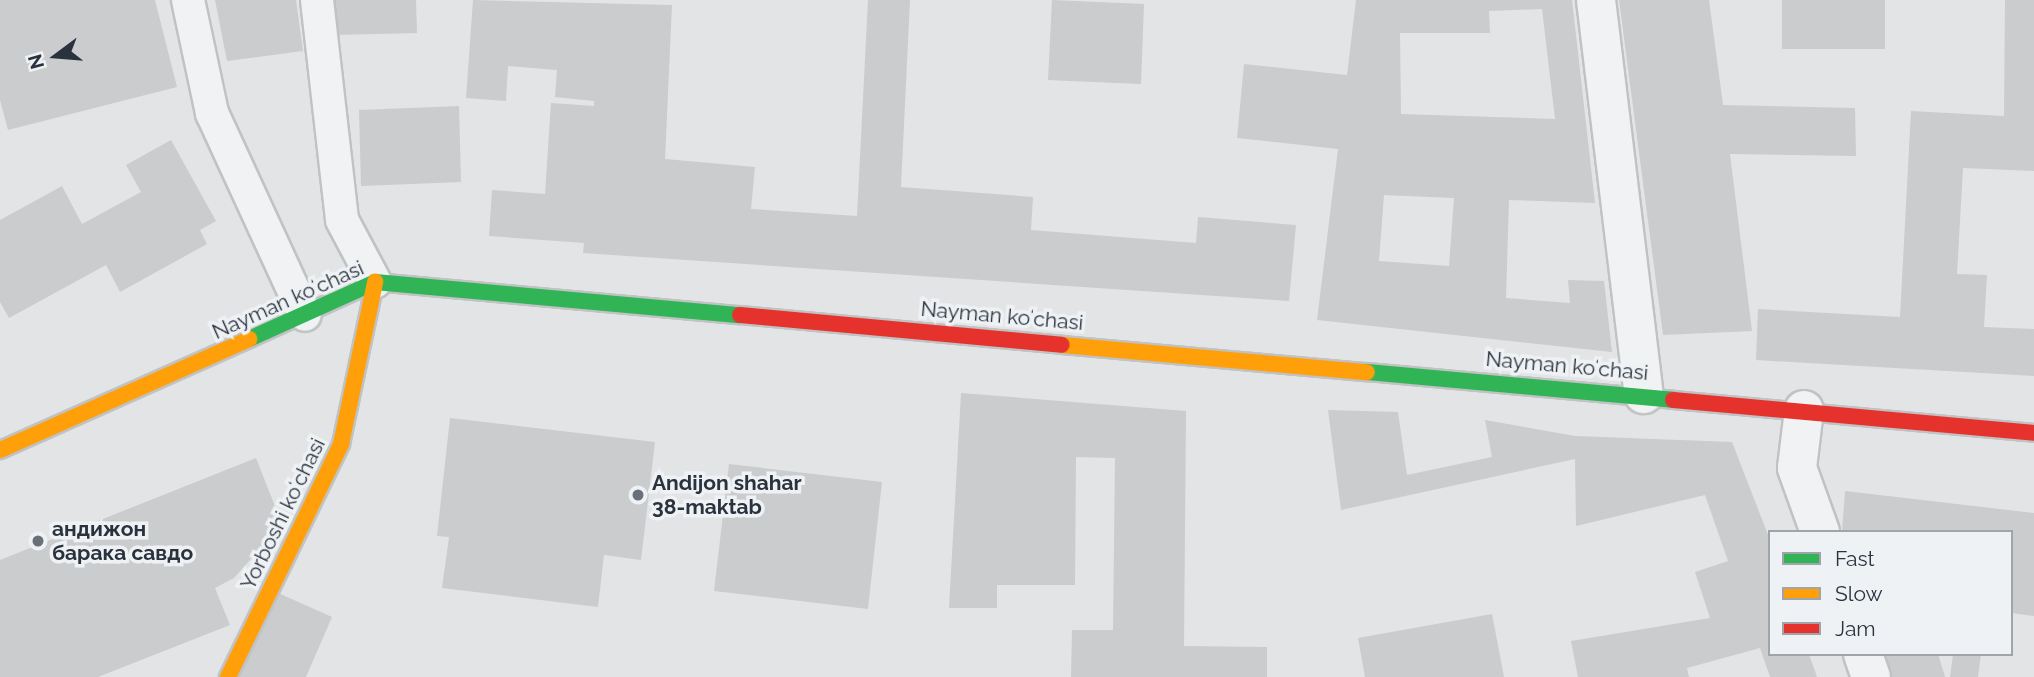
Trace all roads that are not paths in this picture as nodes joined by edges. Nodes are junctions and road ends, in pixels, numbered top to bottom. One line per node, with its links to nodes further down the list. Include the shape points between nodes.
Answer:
1 (188, 0): 5 (lane, via 212,113)
2 (317, 0): 4 (lane, via 342,220)
3 (1596, 0): 6 (street)
4 (375, 282): 5 (main road, Nayman koʻchasi); 6 (main road, Nayman koʻchasi); 12 (main road, Yorboshi koʻchasi, via 341,444)
5 (305, 316): 9 (main road, Nayman koʻchasi)
6 (1644, 394): 7 (main road, Nayman koʻchasi)
7 (1804, 410): 8 (main road, Nayman koʻchasi); 10 (street, via 1797,468)
8 (2034, 433)
9 (0, 450)
10 (1818, 530)
11 (1864, 656): 13 (street)
12 (228, 677)
13 (1871, 677)

